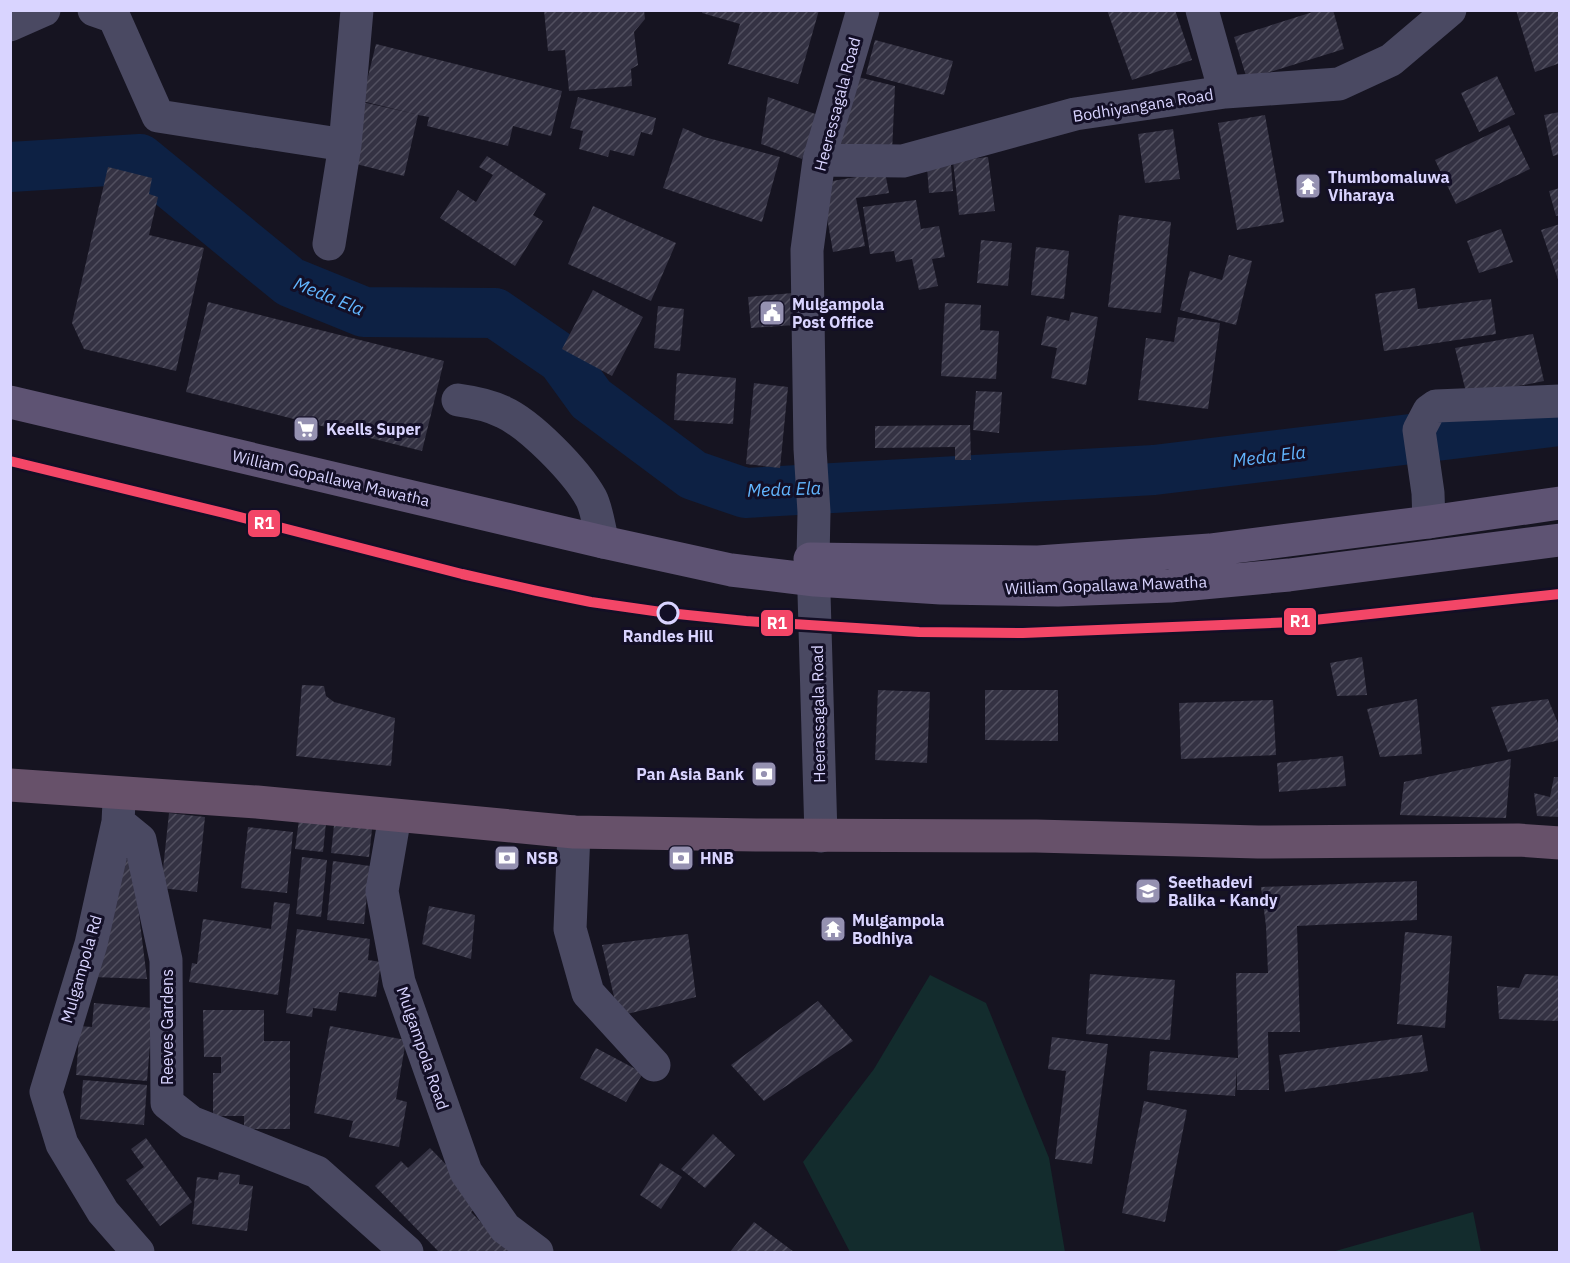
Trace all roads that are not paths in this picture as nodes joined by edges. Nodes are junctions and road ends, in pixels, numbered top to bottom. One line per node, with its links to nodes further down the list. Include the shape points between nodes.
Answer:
1 (44, 10): 7 (street)
2 (94, 10): 9 (street, via 114,17 158,116)
3 (357, 10): 9 (street)
4 (863, 10): 10 (street, Heeressagala Road)
5 (1202, 10): 8 (street)
6 (1450, 10): 8 (street, Bodhiyangana Road, via 1391,60 1339,84)
7 (10, 25)
8 (1225, 92): 10 (street, Bodhiyangana Road, via 1075,114 903,161)
9 (345, 145): 11 (street)
10 (819, 160): 15 (street, Heeressagala Road, via 807,250)
11 (329, 244)
12 (458, 400): 19 (street, via 504,412 530,430 569,467 592,499)
13 (1560, 401): 17 (street, via 1436,406 1429,411 1419,430)
14 (10, 402): 19 (main road, William Gopallawa Mawatha)
15 (810, 449): 20 (street, Heerassagala Road)
16 (1560, 503): 17 (main road, William Gopallawa Mawatha)
17 (1429, 508): 20 (main road, William Gopallawa Mawatha, via 1210,550 1038,562)
18 (1560, 540): 20 (main road, William Gopallawa Mawatha, via 1289,575 1170,586 1058,590 941,588)
19 (603, 542): 20 (main road, William Gopallawa Mawatha, via 731,570)
20 (814, 570): 25 (street, Heerassagala Road)
21 (10, 785): 22 (highway)
22 (119, 807): 23 (highway, via 257,802); 28 (street, Mulgampola Rd, via 91,944 46,1092 62,1144 103,1212); 29 (street, Reeves Gardens, via 140,840 166,960 167,1103 191,1122 317,1172)
23 (395, 816): 24 (highway); 30 (street, Mulgampola Road, via 382,891 399,982 466,1172 505,1228)
24 (574, 832): 25 (highway); 27 (street, via 570,929 588,993)
25 (821, 836): 26 (highway)
26 (1560, 843)
27 (654, 1065)
28 (138, 1252)
29 (407, 1252)
30 (537, 1252)

